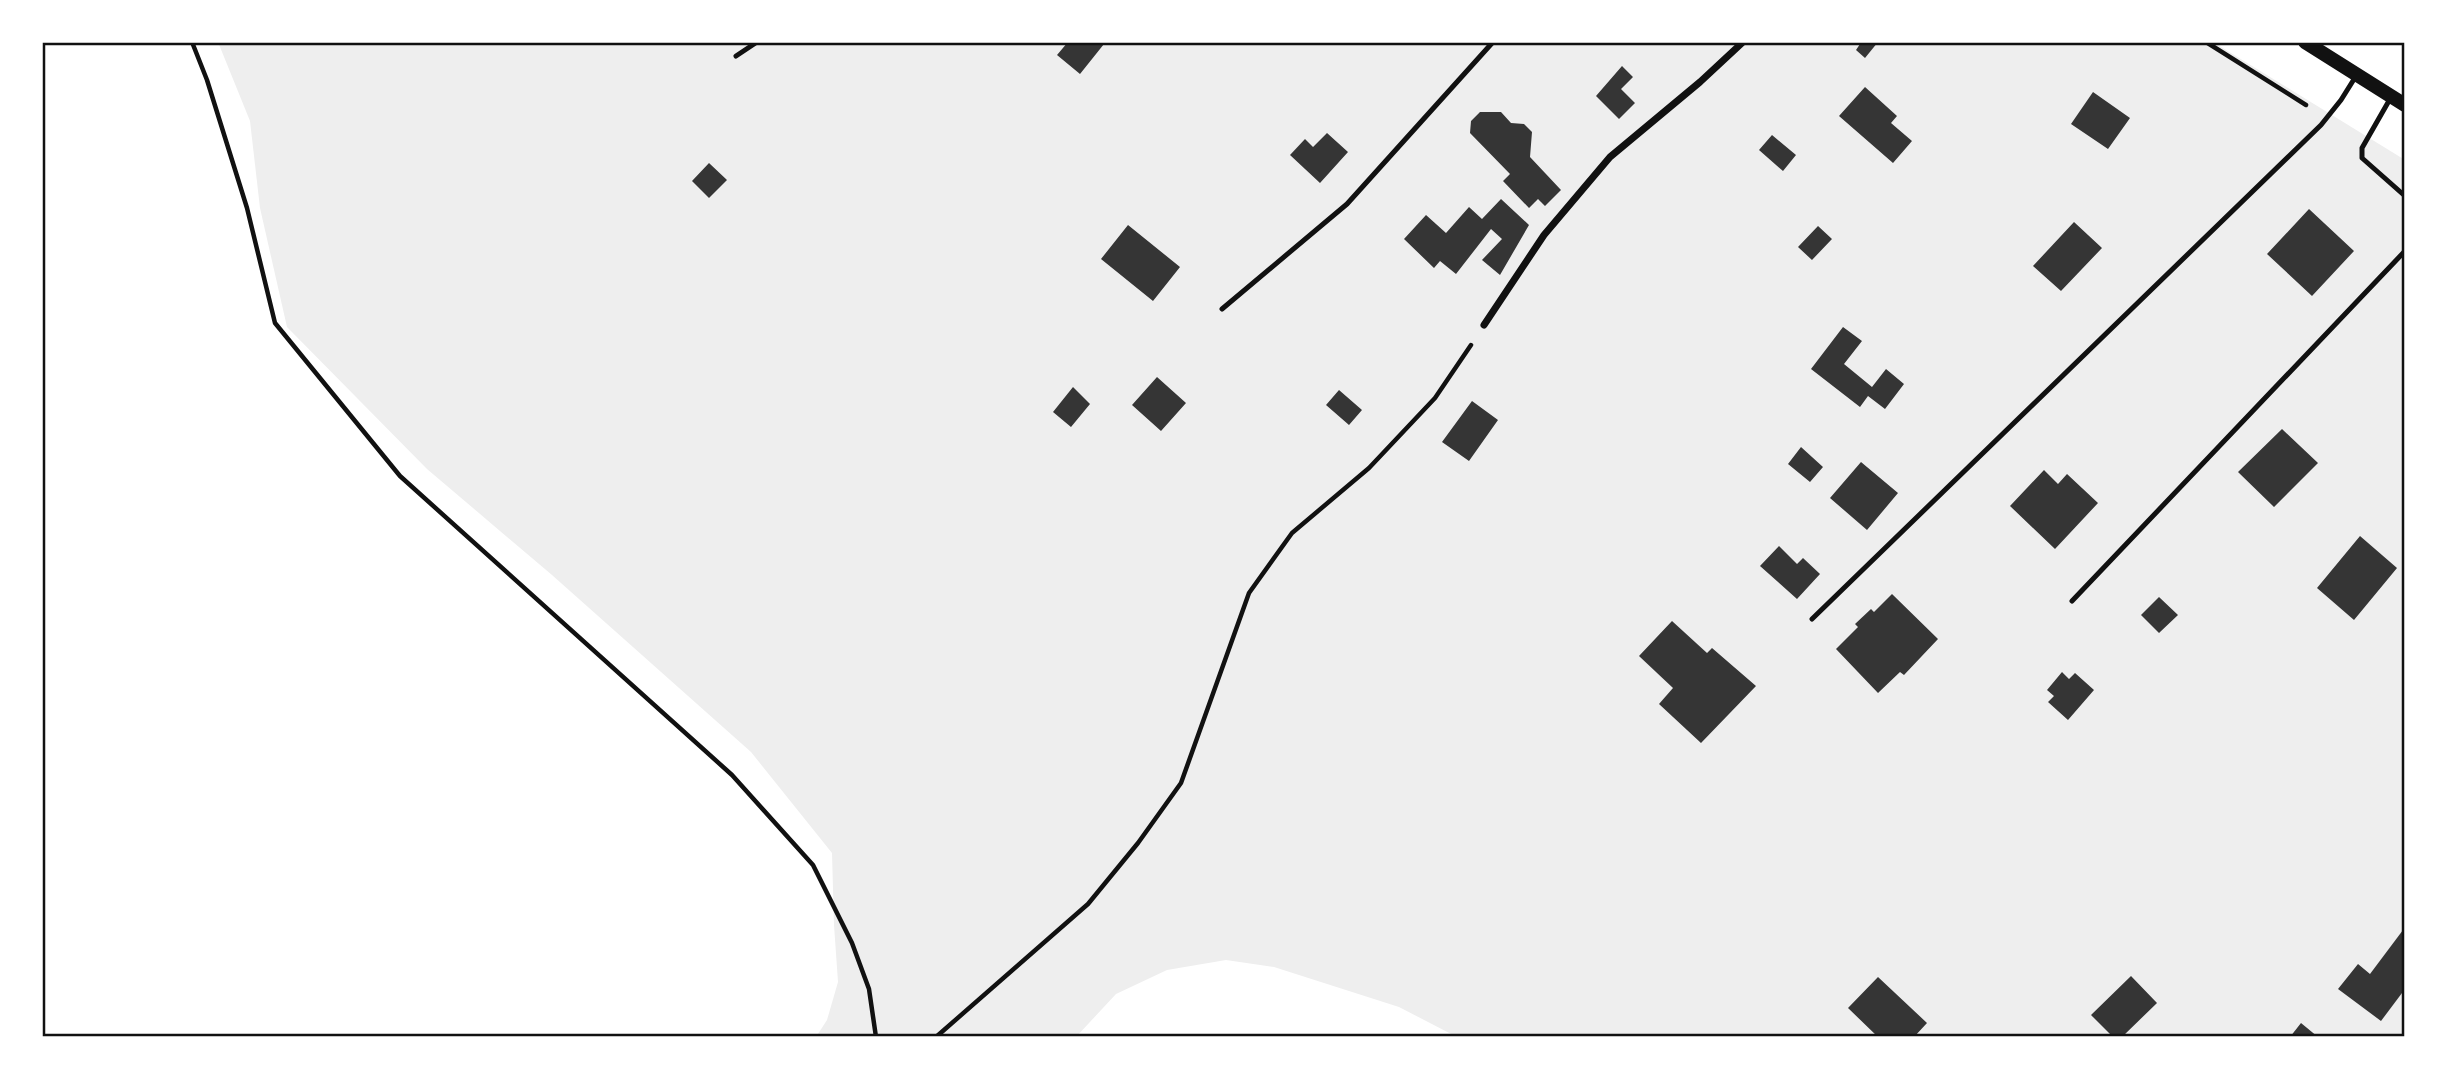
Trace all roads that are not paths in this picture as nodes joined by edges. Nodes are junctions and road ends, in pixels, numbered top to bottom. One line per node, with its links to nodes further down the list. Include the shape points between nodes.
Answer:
1 (757, 42): 5 (lane)
2 (1493, 42): 10 (lane, via 1347,204)
3 (1743, 42): 11 (street, via 1610,157 1544,234)
4 (2305, 42): 6 (main road)
5 (736, 56)
6 (2357, 75): 7 (main road); 13 (lane, via 2321,125)
7 (2399, 101): 8 (lane, via 2362,148 2362,158)
8 (2405, 197)
9 (2405, 251): 12 (lane)
10 (1222, 309)
11 (1484, 325)
12 (2072, 601)
13 (1812, 619)

